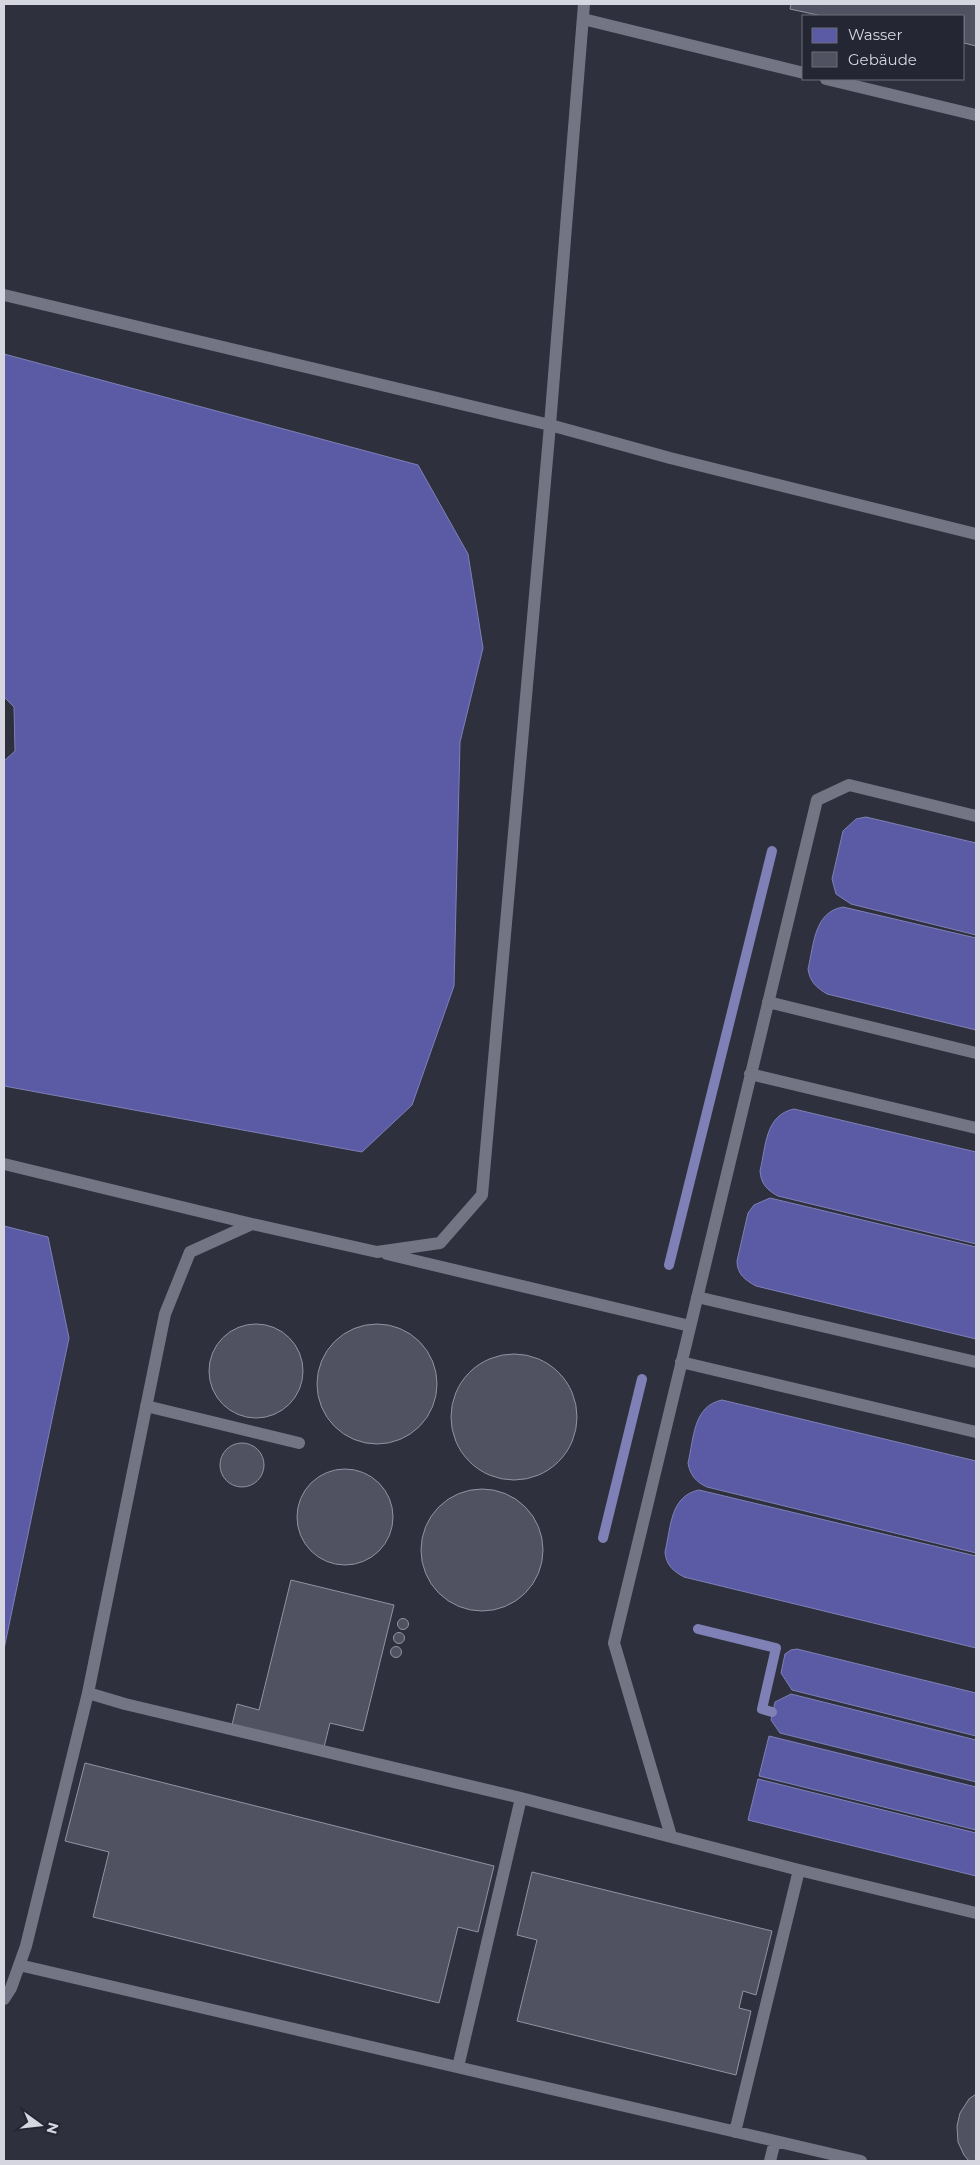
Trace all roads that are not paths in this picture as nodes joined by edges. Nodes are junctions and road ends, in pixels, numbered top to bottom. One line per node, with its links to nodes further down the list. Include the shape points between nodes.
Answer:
1 (584, 4): 2 (lane)
2 (583, 19): 3 (lane); 7 (lane)
3 (802, 73)
4 (830, 80): 5 (lane)
5 (976, 115)
6 (4, 295): 7 (lane)
7 (550, 425): 8 (lane); 16 (lane, via 482,1195 440,1243)
8 (976, 534)
9 (976, 816): 10 (lane, via 849,785 817,800)
10 (768, 1002): 11 (lane); 12 (lane)
11 (976, 1053)
12 (750, 1074): 13 (lane); 17 (lane)
13 (976, 1128)
14 (4, 1164): 15 (lane)
15 (252, 1224): 16 (lane); 21 (lane, via 190,1252 165,1314)
16 (377, 1252): 18 (lane)
17 (697, 1297): 18 (lane); 20 (lane)
18 (690, 1326): 19 (lane)
19 (681, 1362): 22 (lane); 26 (lane, via 614,1643)
20 (976, 1362)
21 (146, 1406): 23 (lane); 24 (lane)
22 (976, 1432)
23 (299, 1443)
24 (88, 1693): 25 (lane); 29 (lane)
25 (521, 1798): 26 (lane); 31 (lane)
26 (671, 1836): 27 (lane)
27 (799, 1870): 28 (lane); 32 (lane)
28 (976, 1913)
29 (19, 1965): 30 (lane); 31 (lane)
30 (4, 1999)
31 (458, 2067): 32 (lane)
32 (735, 2132): 33 (lane)
33 (775, 2141): 34 (lane); 35 (lane)
34 (770, 2161)
35 (861, 2161)

